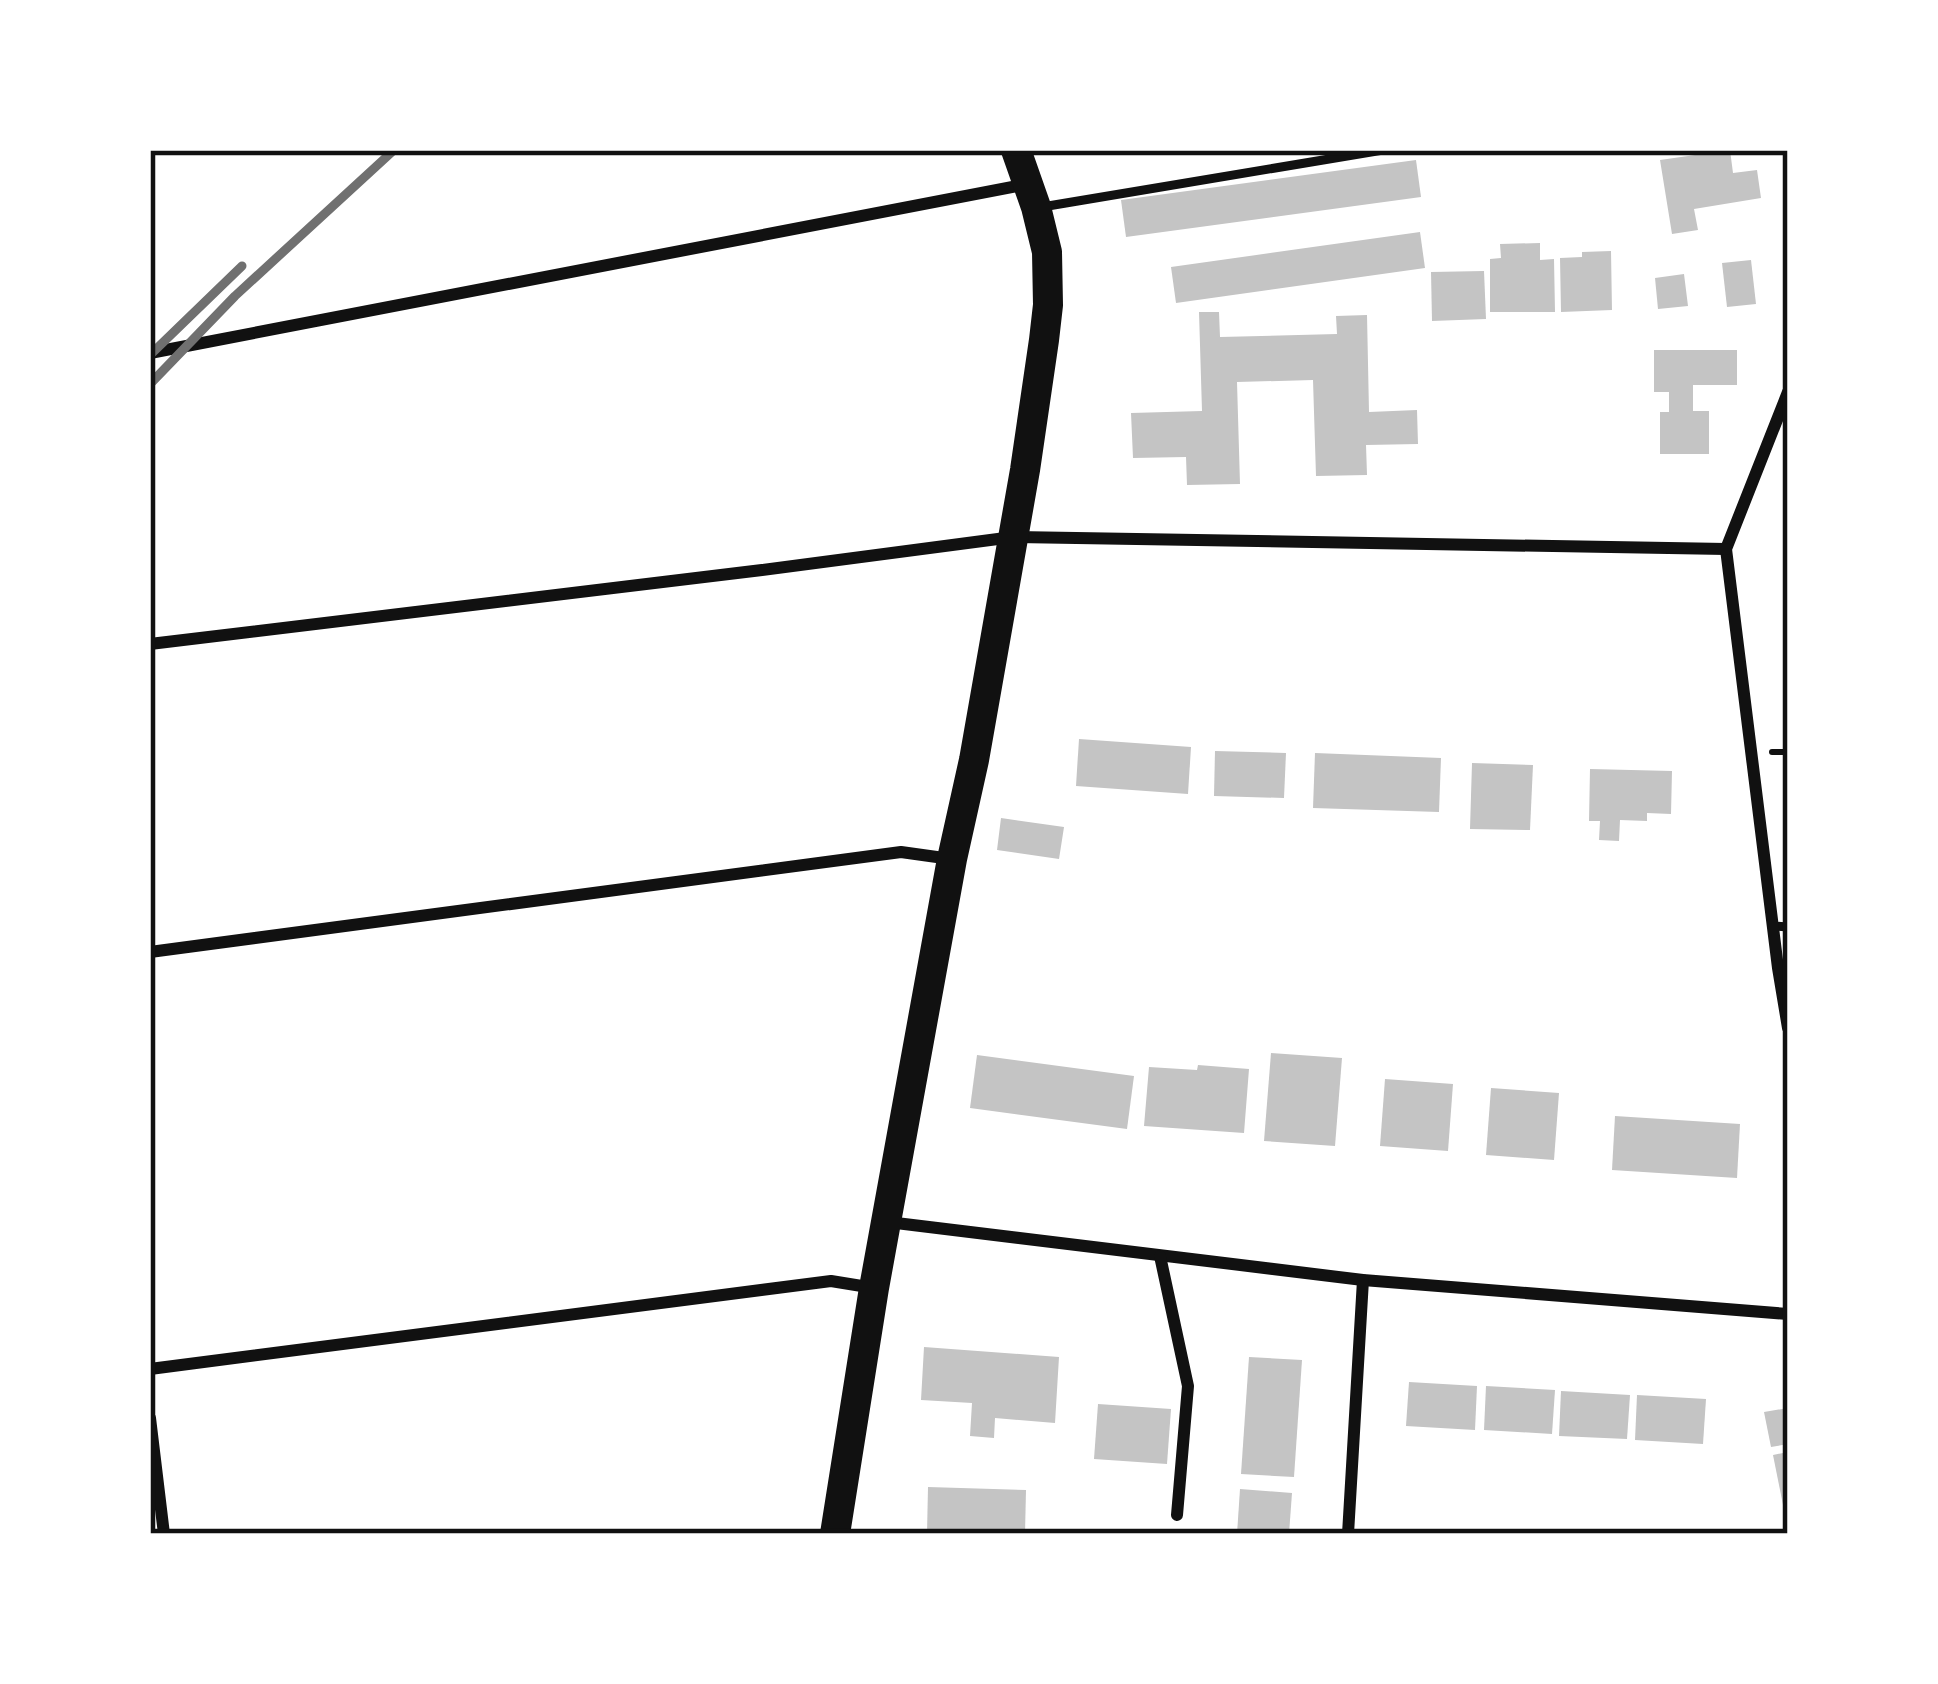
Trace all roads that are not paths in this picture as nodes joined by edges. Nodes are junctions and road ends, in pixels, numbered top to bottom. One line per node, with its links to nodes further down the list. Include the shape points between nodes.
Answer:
1 (1016, 150): 3 (main road)
2 (1383, 150): 3 (lane)
3 (1033, 196): 4 (street); 6 (main road, via 1048,305)
4 (150, 353)
5 (1788, 392): 7 (street)
6 (1013, 537): 7 (street); 8 (street); 9 (main road)
7 (1726, 549): 10 (street)
8 (150, 644)
9 (952, 859): 11 (street, via 901,853); 13 (main road)
10 (1780, 926): 12 (street)
11 (150, 952)
12 (1788, 1028)
13 (886, 1222): 14 (street); 16 (main road)
14 (1160, 1256): 15 (street); 20 (street, via 1188,1386)
15 (1363, 1280): 17 (street); 23 (street)
16 (874, 1288): 18 (street, via 831,1281); 22 (main road)
17 (1788, 1314)
18 (150, 1369)
19 (150, 1418): 21 (street)
20 (1178, 1515)
21 (164, 1534)
22 (835, 1534)
23 (1348, 1534)

